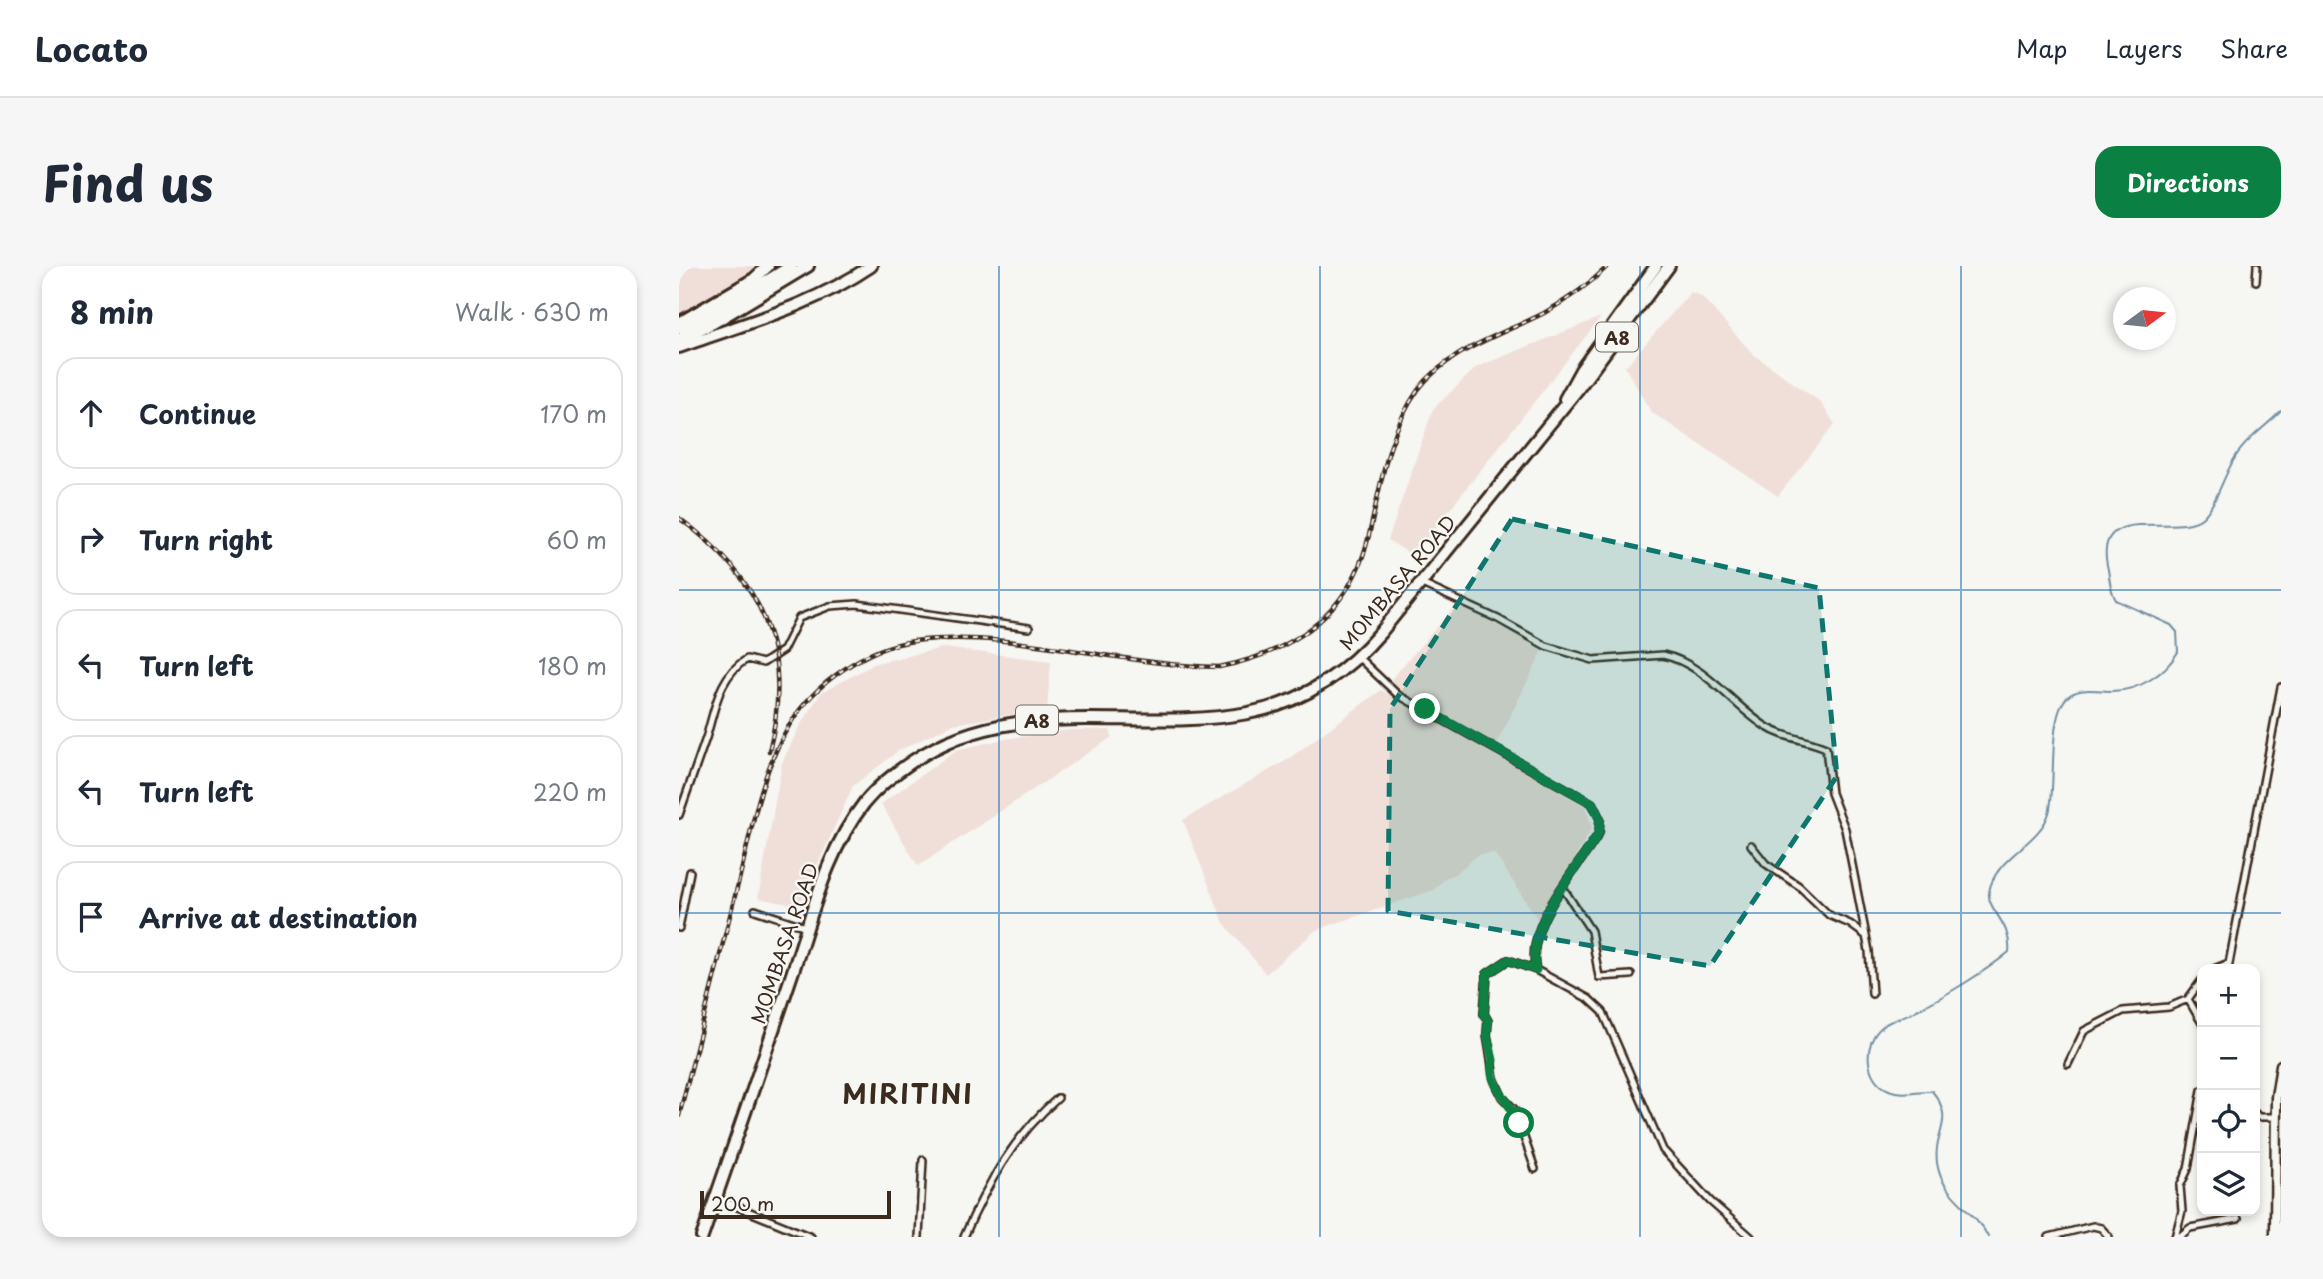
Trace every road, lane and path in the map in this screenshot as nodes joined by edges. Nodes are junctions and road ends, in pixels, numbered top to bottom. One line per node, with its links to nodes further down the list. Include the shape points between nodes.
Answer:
1 (768, 266): 9 (highway)
2 (791, 266): 9 (highway, via 720,310)
3 (809, 266): 10 (highway)
4 (871, 266): 11 (highway, via 782,313)
5 (1655, 266): 12 (highway, MOMBASA ROAD / A8)
6 (1669, 266): 12 (highway, MOMBASA ROAD / A8)
7 (2257, 266): 8 (street)
8 (2256, 281)
9 (679, 326)
10 (679, 340)
11 (679, 347)
12 (1562, 405): 13 (highway, MOMBASA ROAD / A8)
13 (1419, 582): 15 (highway, MOMBASA ROAD / A8); 24 (street, via 1546,646 1593,660 1674,657 1705,676 1767,728 1826,748 1831,793 1845,829)
14 (1029, 628): 17 (street, via 857,604 830,606 799,618 783,650 763,663 747,659 726,680 712,706)
15 (1359, 658): 20 (street, via 1398,695 1592,803 1600,819 1599,832); 22 (highway, MOMBASA ROAD / A8, via 1298,697 1248,713 1181,719 1042,719 951,739 892,775 862,807 820,883)
16 (2281, 687): 25 (street)
17 (679, 815)
18 (1751, 845): 24 (street, via 1766,864 1829,915)
19 (689, 872): 23 (street)
20 (1563, 888): 26 (street, via 1537,931); 27 (street, via 1591,931 1599,977)
21 (755, 909): 22 (street)
22 (806, 927): 40 (highway, MOMBASA ROAD / A8)
23 (679, 928)
24 (1865, 935): 29 (street)
25 (2229, 964)
26 (1536, 970): 39 (street, via 1508,960 1487,974 1483,1002 1494,1078 1502,1097 1514,1109); 46 (street, via 1589,999 1603,1012 1663,1150)
27 (1631, 975)
28 (2197, 986): 30 (street)
29 (1872, 994)
30 (2187, 999): 31 (street); 32 (street, via 2168,1007 2123,1012 2084,1031)
31 (2197, 1015)
32 (2068, 1064)
33 (2281, 1065): 36 (main road)
34 (1058, 1098): 45 (street, via 1034,1119 1000,1164)
35 (2260, 1117): 36 (street)
36 (2276, 1117): 50 (main road)
37 (2197, 1118): 49 (street, via 2188,1169 2180,1185)
38 (923, 1160): 44 (street)
39 (1535, 1169)
40 (716, 1198): 42 (highway, MOMBASA ROAD / A8); 43 (street)
41 (2238, 1219): 49 (street, via 2190,1228)
42 (702, 1237)
43 (811, 1237)
44 (919, 1237)
45 (964, 1237)
46 (1751, 1237)
47 (2049, 1237): 48 (street, via 2093,1226)
48 (2109, 1237)
49 (2177, 1237)
50 (2276, 1237)

